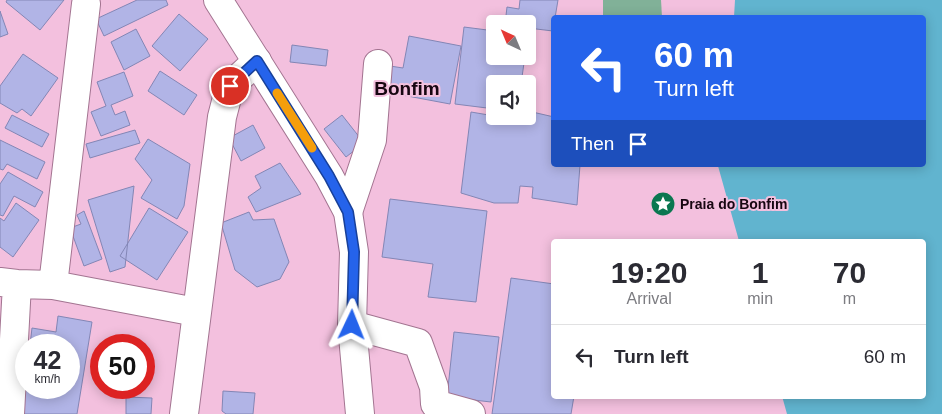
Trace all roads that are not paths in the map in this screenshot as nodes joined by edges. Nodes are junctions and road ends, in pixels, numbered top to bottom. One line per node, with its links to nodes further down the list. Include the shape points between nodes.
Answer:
1 (218, 0): 3 (street)
2 (86, 4): 7 (street)
3 (257, 61): 5 (street); 8 (street, via 230,86 222,118)
4 (378, 64): 5 (street, via 372,140)
5 (348, 212): 9 (street, via 354,252)
6 (9, 283): 7 (street); 10 (street)
7 (54, 285): 8 (street)
8 (196, 312): 11 (street)
9 (352, 325): 12 (street); 13 (street, via 418,343 434,387 435,404)
10 (10, 414)
11 (184, 414)
12 (360, 414)
13 (471, 414)

